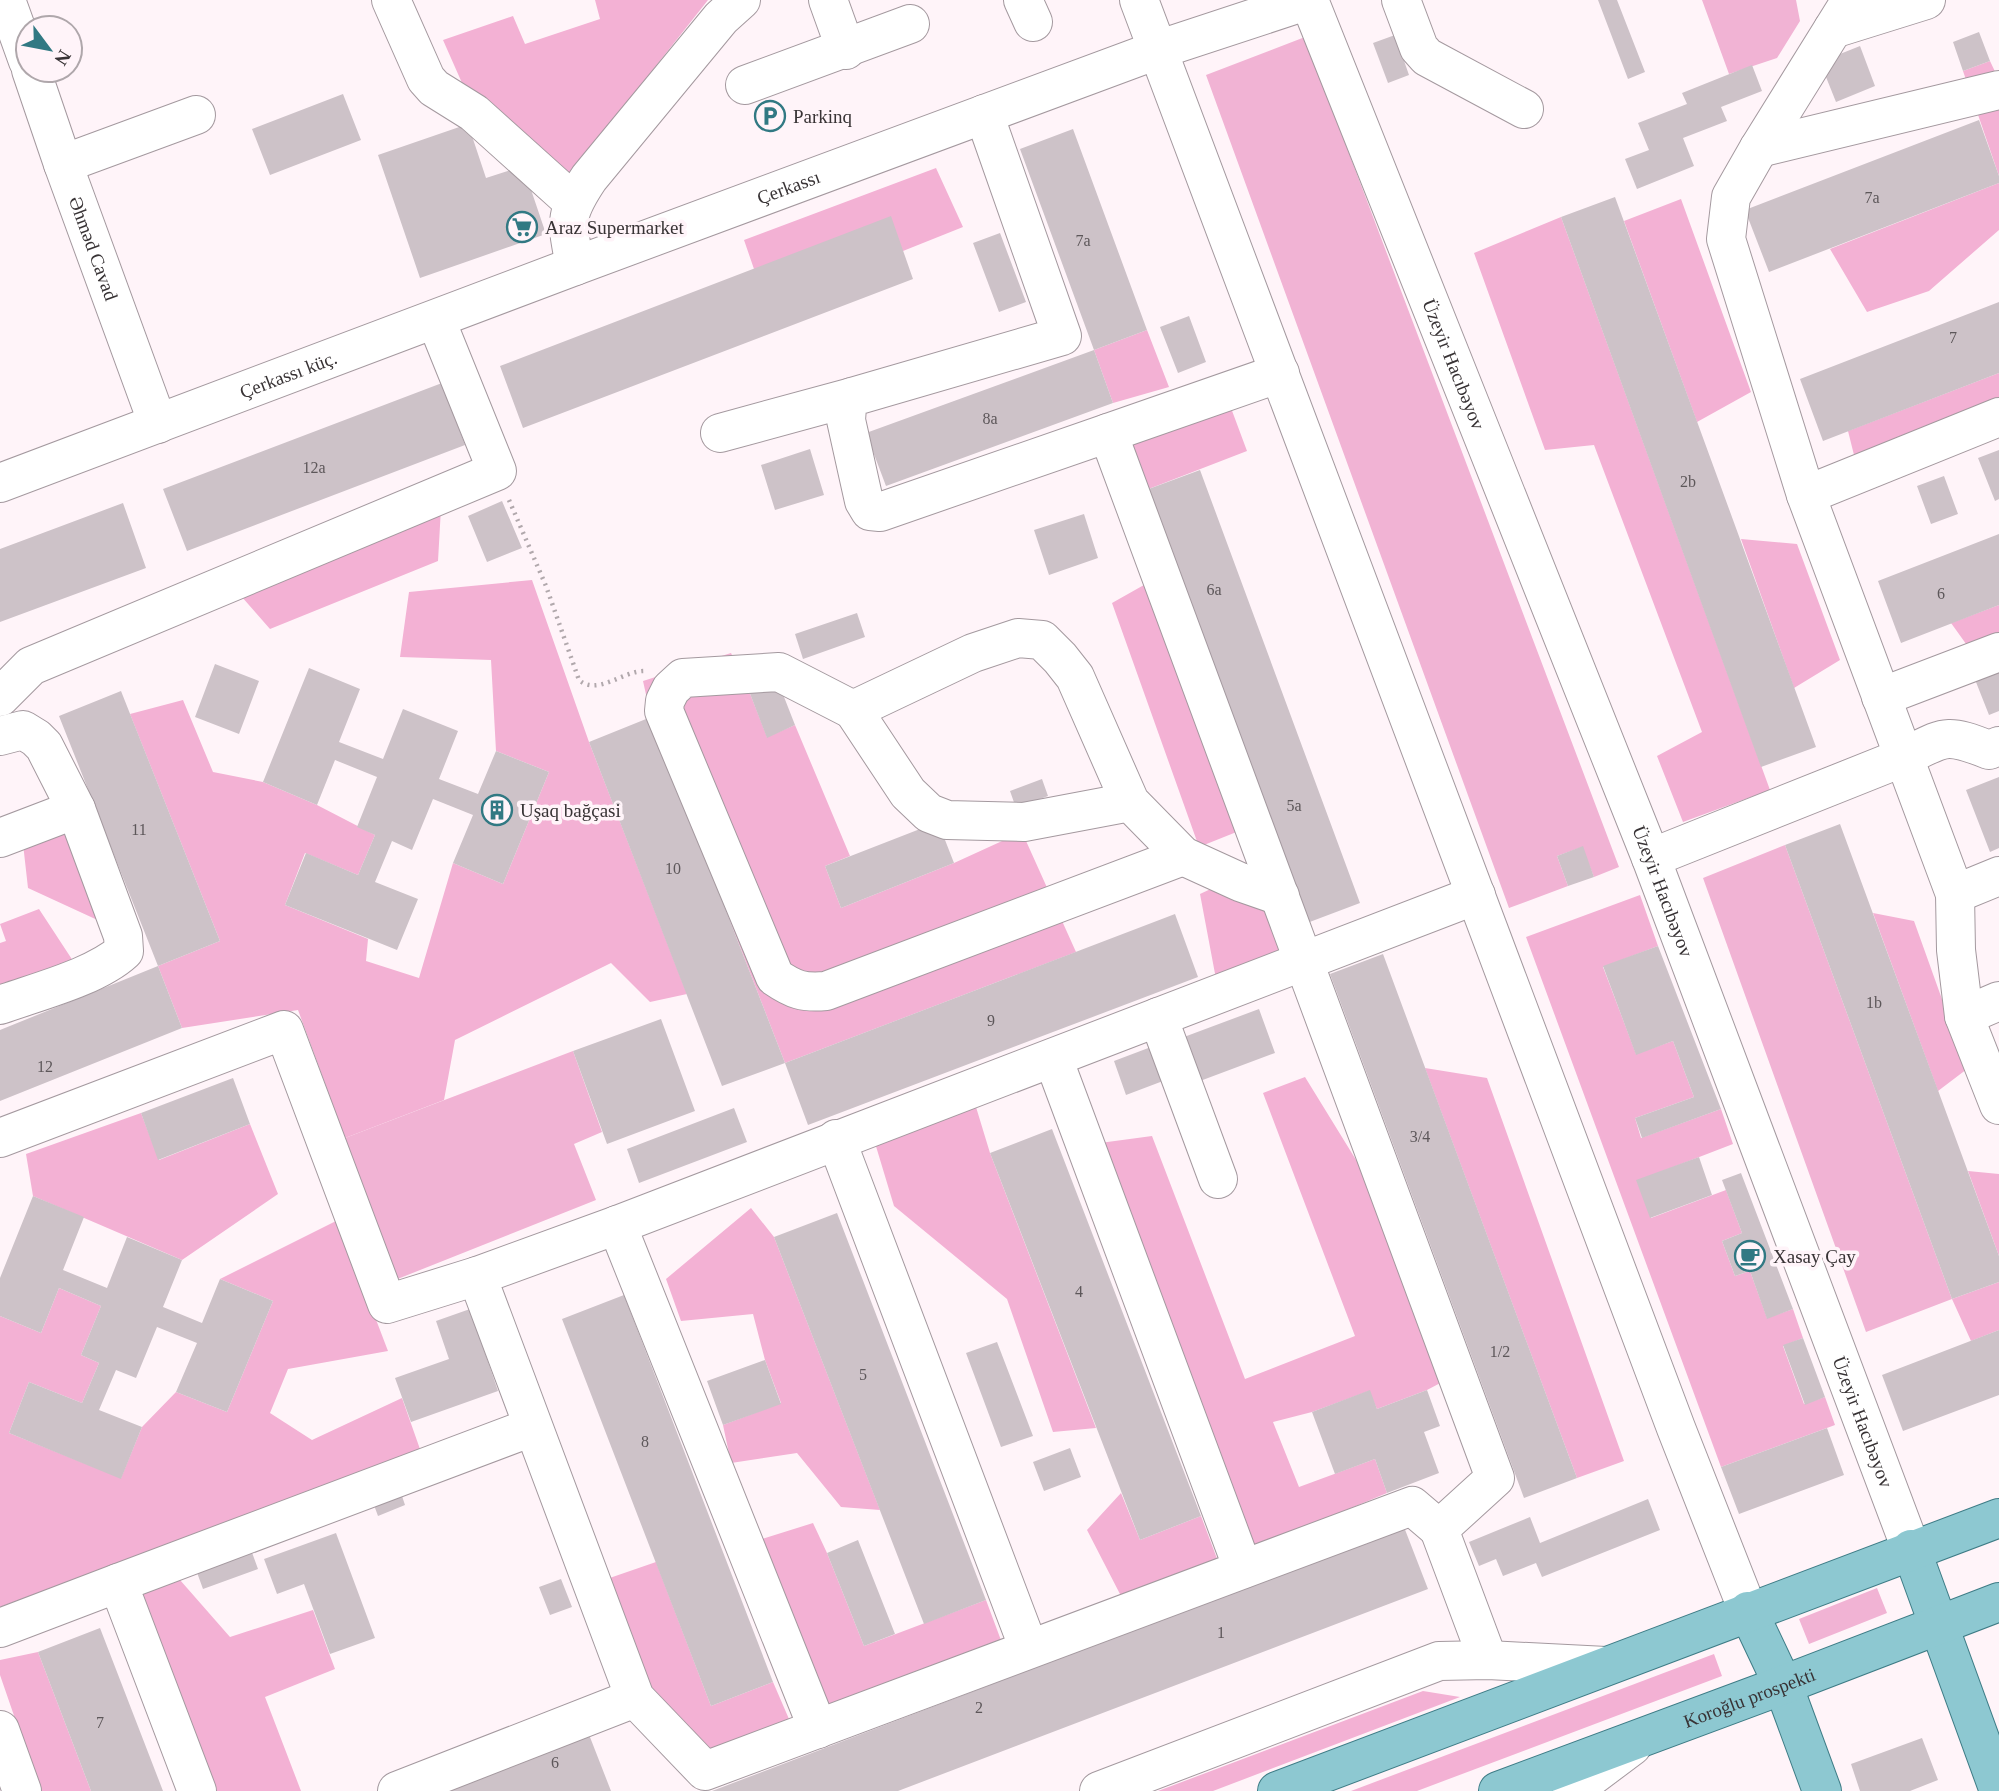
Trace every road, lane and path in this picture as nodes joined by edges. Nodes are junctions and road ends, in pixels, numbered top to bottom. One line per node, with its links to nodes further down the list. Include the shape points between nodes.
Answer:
1 (6, 0): 10 (street)
2 (391, 0): 22 (street, via 434,88 474,113)
3 (741, 0): 22 (street, via 721,18)
4 (828, 0): 12 (street)
5 (1139, 0): 13 (street)
6 (1309, 0): 13 (street, Çerkassı); 46 (street, Üzeyir Hacıbəyov)
7 (1401, 0): 17 (street, via 1419,48 1427,57)
8 (1926, 0): 9 (street)
9 (1842, 15): 20 (street)
10 (14, 22)
11 (910, 24): 12 (street)
12 (846, 50): 15 (street)
13 (1157, 50): 18 (street, Çerkassı); 25 (street)
14 (36, 84): 21 (street, Əhməd Cavad)
15 (745, 85)
16 (1999, 90): 20 (street)
17 (1524, 109)
18 (984, 114): 23 (street, Çerkassı); 26 (street, via 1062,336)
19 (196, 115): 21 (street)
20 (1759, 148): 33 (street, via 1731,197 1726,239)
21 (63, 164): 28 (street, Əhməd Cavad)
22 (573, 202): 23 (street, via 568,225)
23 (575, 266): 24 (street, Çerkassı küç.)
24 (436, 320): 28 (street, Çerkassı küç.); 31 (street)
25 (1280, 373): 30 (street); 49 (street)
26 (852, 397): 29 (street); 30 (street, via 846,420 870,511 880,512)
27 (1999, 417): 33 (street)
28 (158, 424): 32 (street, Çerkassı küç.)
29 (720, 433)
30 (1108, 433): 50 (street)
31 (497, 471): 35 (path, via 546,586 579,680 594,687 643,671); 36 (street, via 31,666)
32 (0, 483)
33 (1806, 495): 37 (street)
34 (1999, 652): 37 (street)
35 (671, 689): 38 (street, via 683,678 779,672); 45 (street, via 664,712 775,977 806,993 826,991)
36 (0, 697)
37 (1881, 697): 41 (street)
38 (853, 710): 42 (street, via 908,793 929,813 947,820 1024,822); 42 (street, via 973,653 1018,638 1042,640 1075,677)
39 (0, 736): 43 (street, via 23,730 36,738)
40 (1999, 746): 41 (street, via 1989,750 1944,737)
41 (1904, 757): 46 (street); 48 (street)
42 (1130, 802): 45 (street)
43 (76, 809): 44 (street); 53 (street, via 123,936 124,951 95,970)
44 (0, 838)
45 (1183, 856): 50 (street)
46 (1651, 858): 66 (street, Üzeyir Hacıbəyov)
47 (1999, 876): 48 (street)
48 (1955, 894): 54 (street, via 1955,950)
49 (1476, 895): 51 (street); 70 (street)
50 (1280, 896): 51 (street)
51 (1304, 959): 55 (street); 65 (street, via 1495,1478)
52 (1999, 1001): 54 (street)
53 (0, 1005)
54 (1964, 1016): 57 (street)
55 (1158, 1017): 56 (street); 60 (street)
56 (1053, 1058): 59 (street); 67 (street)
57 (1999, 1105)
58 (0, 1138): 62 (street, via 284,1030 387,1304)
59 (836, 1139): 61 (street); 73 (street)
60 (1218, 1179)
61 (617, 1225): 62 (street); 78 (street)
62 (477, 1276): 63 (street)
63 (532, 1427): 68 (street); 77 (street)
64 (1999, 1518): 66 (main road)
65 (1439, 1529): 67 (street, via 1412,1506); 74 (street)
66 (1911, 1549): 70 (main road); 71 (main road, Üzeyir Hacıbəyov)
67 (1243, 1569): 73 (street)
68 (118, 1583): 72 (street); 82 (street)
69 (1999, 1602): 71 (main road, Koroğlu prospekti)
70 (1748, 1611): 75 (main road); 76 (main road)
71 (1938, 1624): 76 (main road, Koroğlu prospekti); 89 (main road, Üzeyir Hacıbəyov)
72 (0, 1628)
73 (1029, 1649): 78 (street)
74 (1488, 1660): 75 (street); 84 (street, via 1439,1661)
75 (1606, 1666): 85 (main road)
76 (1783, 1685): 80 (main road, Koroğlu prospekti); 88 (main road)
77 (635, 1698): 78 (street, via 705,1771); 83 (street)
78 (818, 1729)
79 (0, 1730): 81 (street)
80 (1642, 1738): 86 (main road, Koroğlu prospekti); 87 (street)
81 (22, 1791)
82 (197, 1791)
83 (397, 1791)
84 (1099, 1791)
85 (1277, 1791)
86 (1498, 1791)
87 (1572, 1791)
88 (1822, 1791)
89 (1999, 1791)

